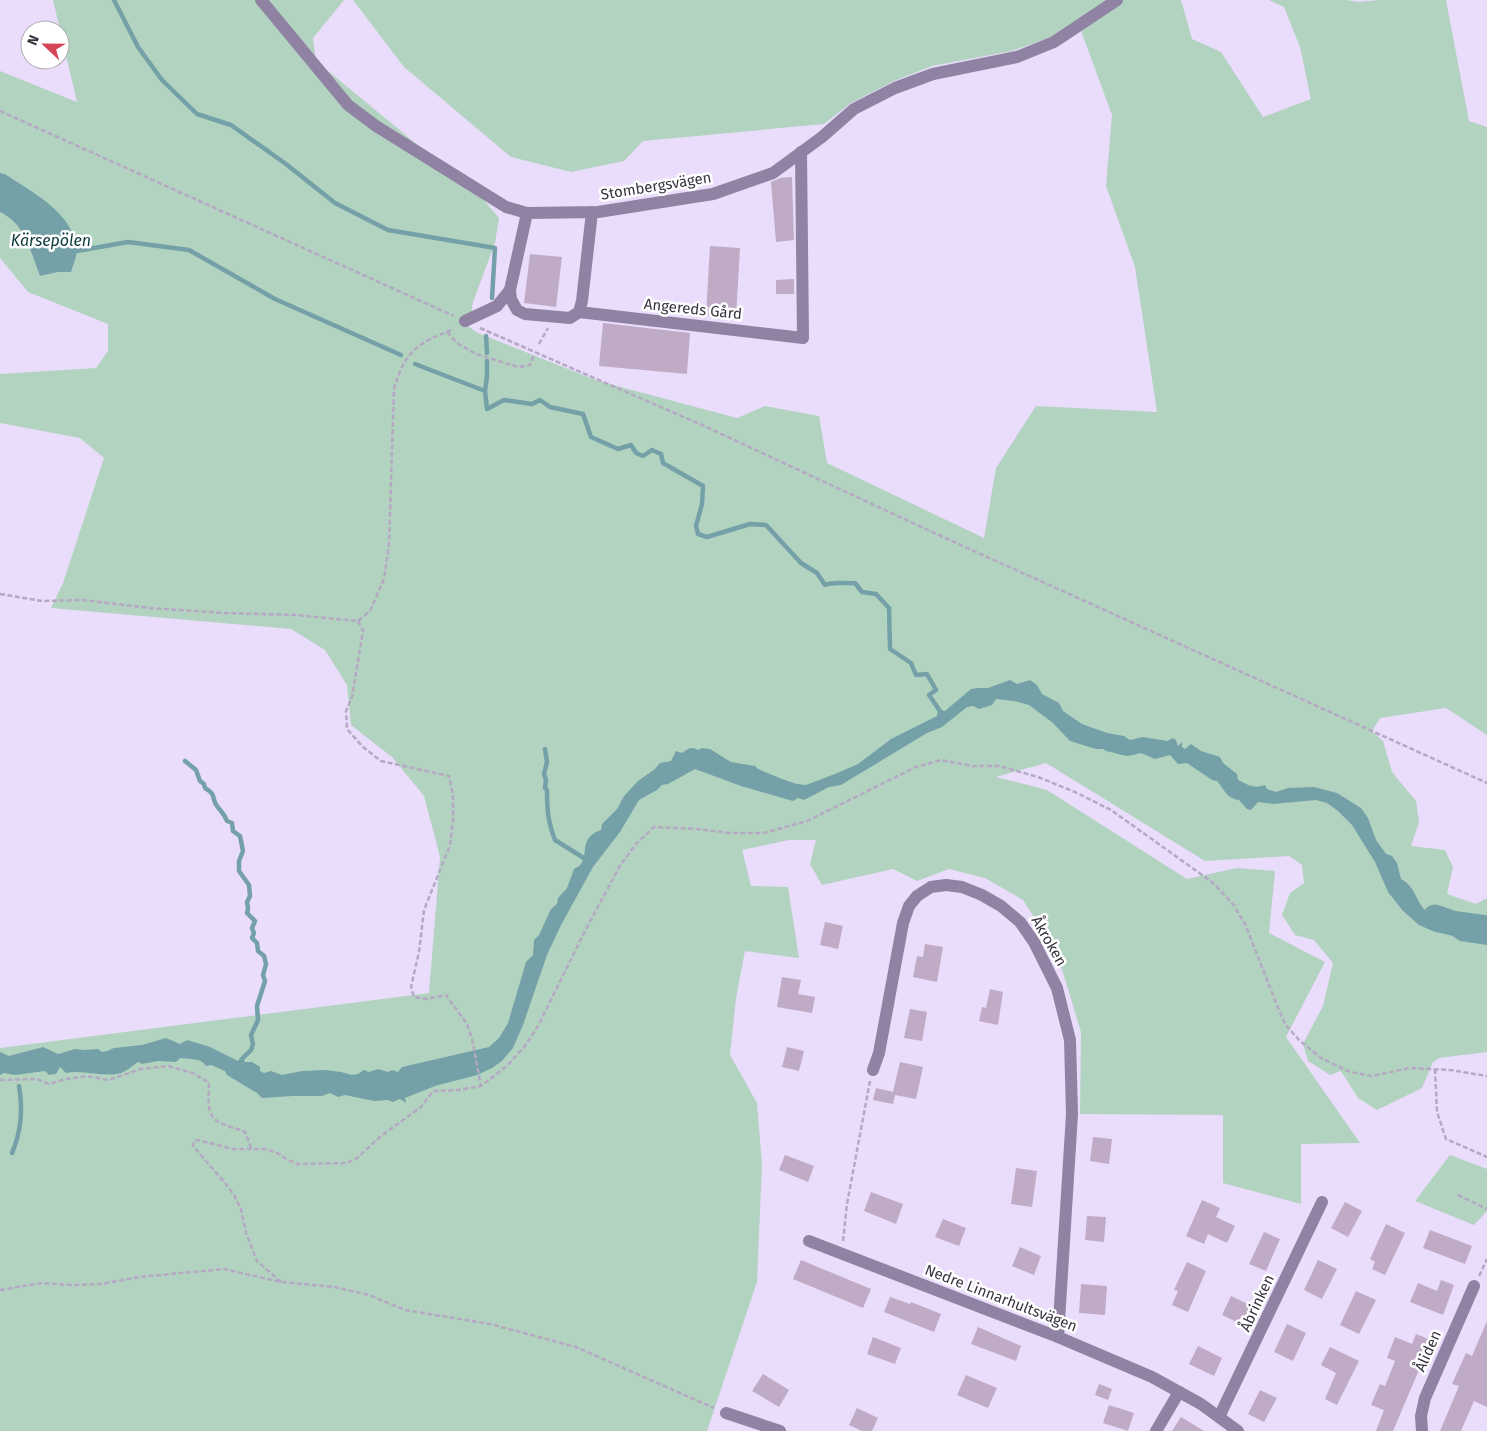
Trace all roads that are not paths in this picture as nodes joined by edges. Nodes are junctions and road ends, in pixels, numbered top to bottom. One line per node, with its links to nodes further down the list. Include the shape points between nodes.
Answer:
1 (261, 0): 5 (street, Stombergsvägen, via 348,105 506,207)
2 (1117, 0): 3 (street, Stombergsvägen, via 1054,42 1017,57 933,74 895,88 854,109)
3 (801, 152): 4 (street, Stombergsvägen, via 773,173 713,194); 7 (street, Angereds Gård, via 803,338)
4 (592, 212): 5 (street, Stombergsvägen); 7 (street)
5 (527, 213): 6 (street)
6 (510, 290): 7 (street, Angereds Gård, via 517,310 525,314 570,318); 8 (street, via 497,306)
7 (579, 312)
8 (465, 320)
9 (873, 1070): 13 (street, Åkroken, via 903,923 917,896 931,887 962,887 1001,906 1020,922 1057,988 1070,1040 1072,1114)
10 (1322, 1202): 16 (street, Åbrinken)
11 (809, 1242): 13 (street, Nedre Linnarhultsvägen)
12 (1474, 1286): 20 (street, Åliden, via 1425,1398 1420,1416)
13 (1058, 1337): 14 (street, Nedre Linnarhultsvägen, via 1152,1376)
14 (1179, 1392): 16 (street, Nedre Linnarhultsvägen); 18 (street)
15 (726, 1413): 17 (street)
16 (1219, 1417): 19 (street, Nedre Linnarhultsvägen)
17 (780, 1431)
18 (1156, 1431)
19 (1238, 1431)
20 (1422, 1431)

